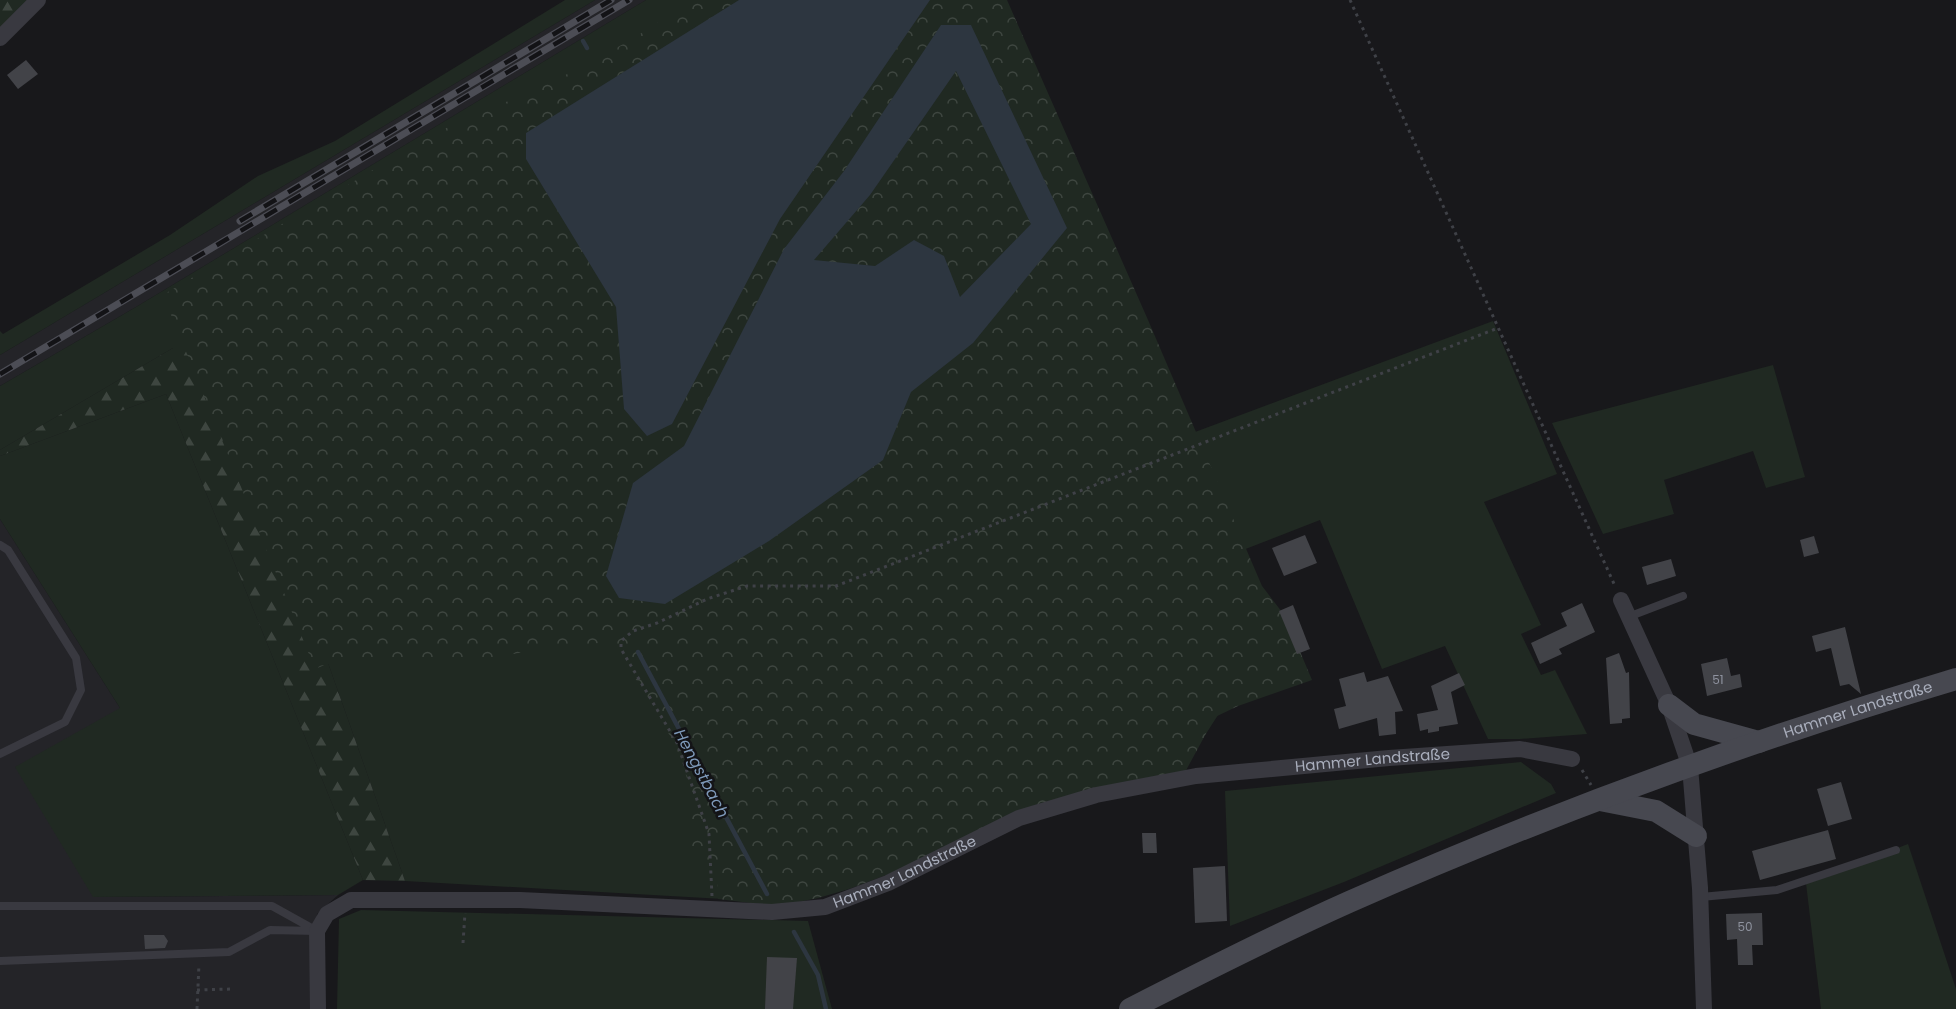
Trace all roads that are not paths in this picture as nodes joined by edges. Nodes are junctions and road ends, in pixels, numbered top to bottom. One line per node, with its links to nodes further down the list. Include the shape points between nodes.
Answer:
1 (38, 0): 2 (street)
2 (0, 38)
3 (0, 545): 10 (lane, via 8,550 76,658 81,690 65,722)
4 (1683, 596): 6 (lane)
5 (1621, 600): 6 (street)
6 (1628, 616): 8 (street)
7 (1956, 679): 9 (main road, Hammer Landstraße)
8 (1669, 705): 9 (main road, via 1694,724); 12 (street)
9 (1759, 742): 12 (main road, Hammer Landstraße)
10 (0, 754)
11 (1572, 759): 18 (street, Hammer Landstraße, via 1520,749 1389,758 1185,778 1096,795 1019,818 888,883 825,907 772,912 520,900 351,900 327,914)
12 (1690, 767): 13 (main road, Hammer Landstraße); 14 (street)
13 (1598, 800): 14 (main road, via 1656,811); 21 (main road, Hammer Landstraße, via 1349,902)
14 (1696, 836): 16 (street)
15 (1896, 850): 16 (lane, via 1777,890)
16 (1701, 897): 22 (street)
17 (0, 906): 18 (lane, via 272,906)
18 (317, 931): 19 (lane, via 270,930 229,952); 20 (street)
19 (0, 961)
20 (318, 1009)
21 (1130, 1009)
22 (1704, 1009)

